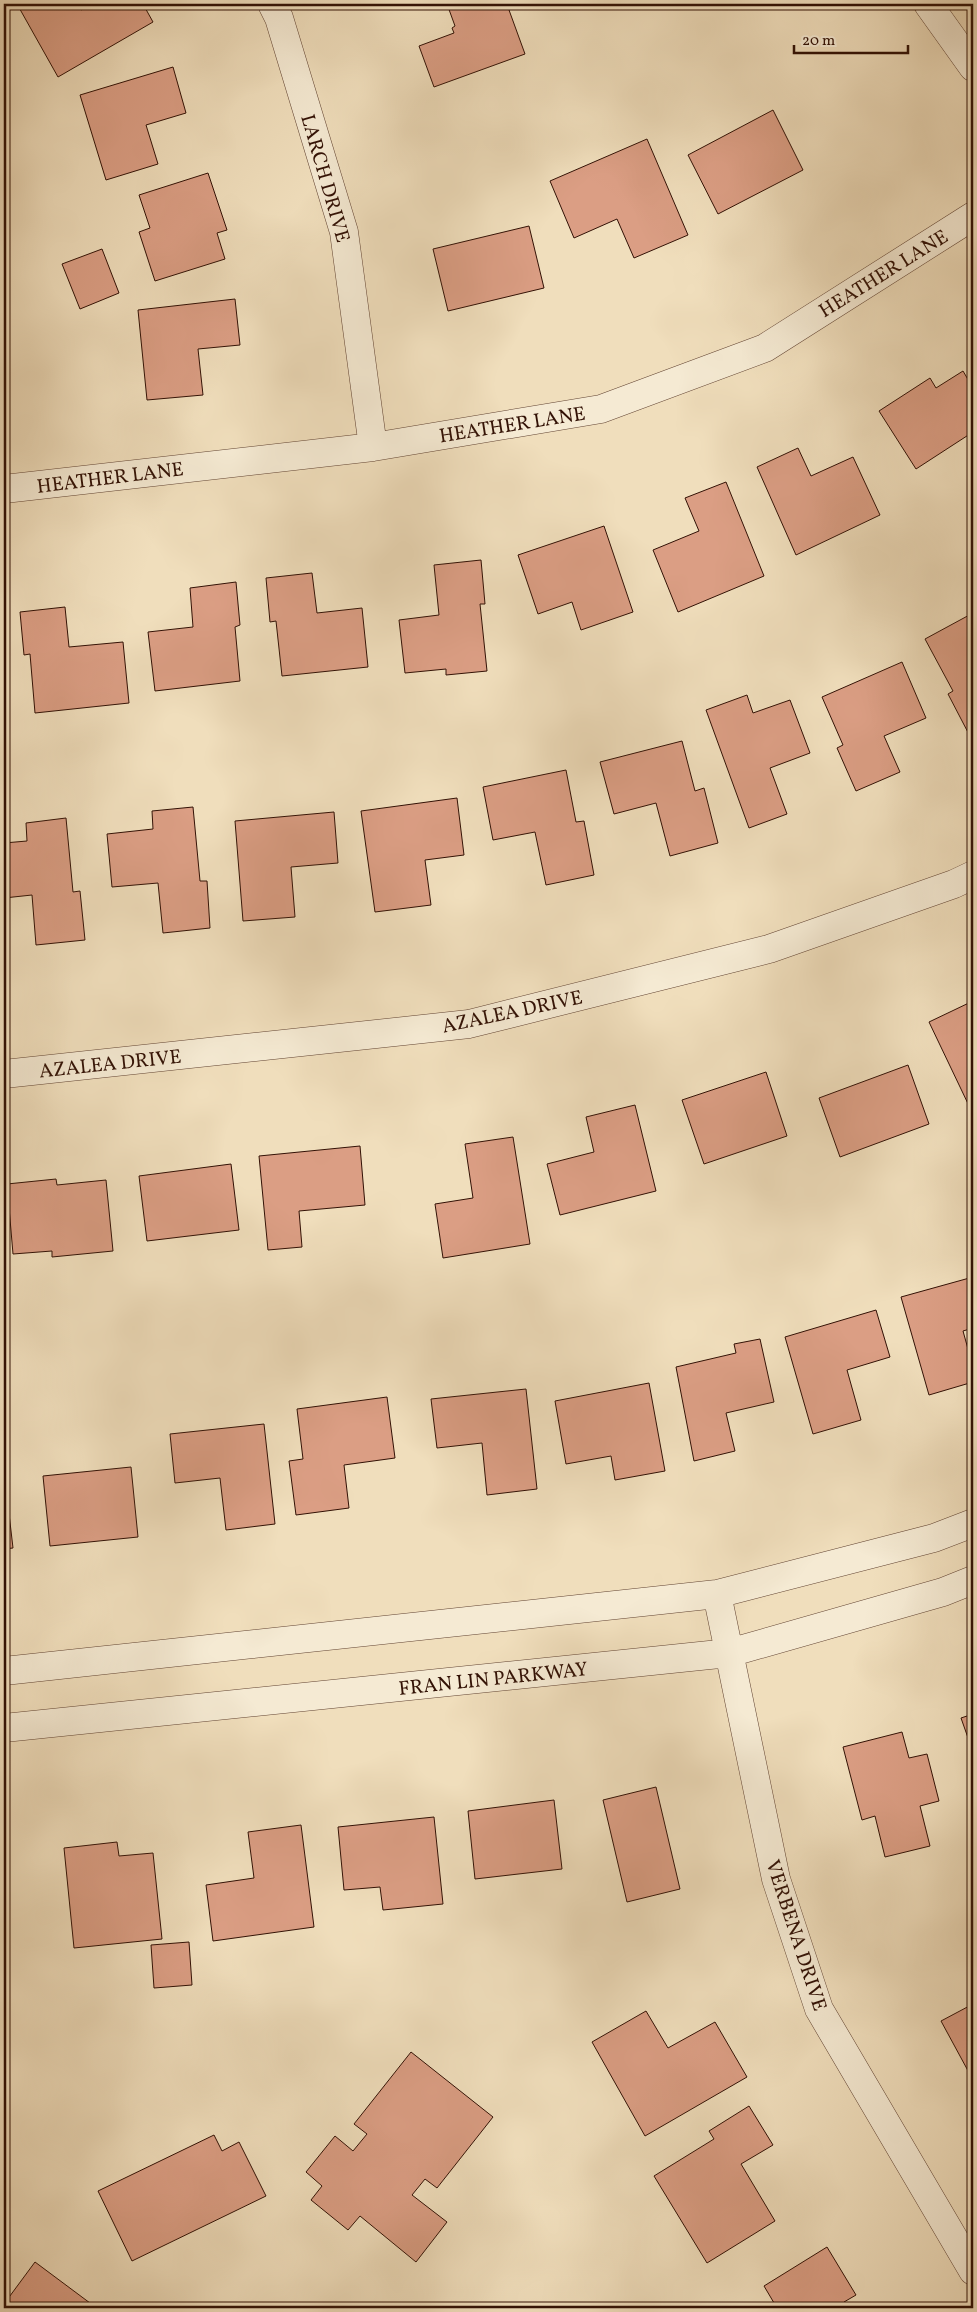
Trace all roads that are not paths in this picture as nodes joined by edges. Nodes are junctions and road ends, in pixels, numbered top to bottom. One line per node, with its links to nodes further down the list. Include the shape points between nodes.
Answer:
1 (272, 4): 5 (street, LARCH DRIVE, via 344,232)
2 (928, 4): 3 (street)
3 (973, 67)
4 (973, 216): 5 (street, HEATHER LANE, via 765,348 601,409)
5 (373, 447): 6 (street, HEATHER LANE)
6 (4, 489)
7 (973, 875): 8 (street, AZALEA DRIVE, via 769,949 470,1024)
8 (4, 1074)
9 (973, 1523): 11 (street, via 934,1538)
10 (973, 1580): 12 (street, FRAN LIN PARKWAY, via 943,1592)
11 (717, 1594): 12 (street, VERBENA DRIVE); 13 (street)
12 (729, 1653): 14 (street, FRAN LIN PARKWAY); 15 (street, VERBENA DRIVE, via 776,1878 819,2009)
13 (4, 1671)
14 (4, 1728)
15 (971, 2261)

